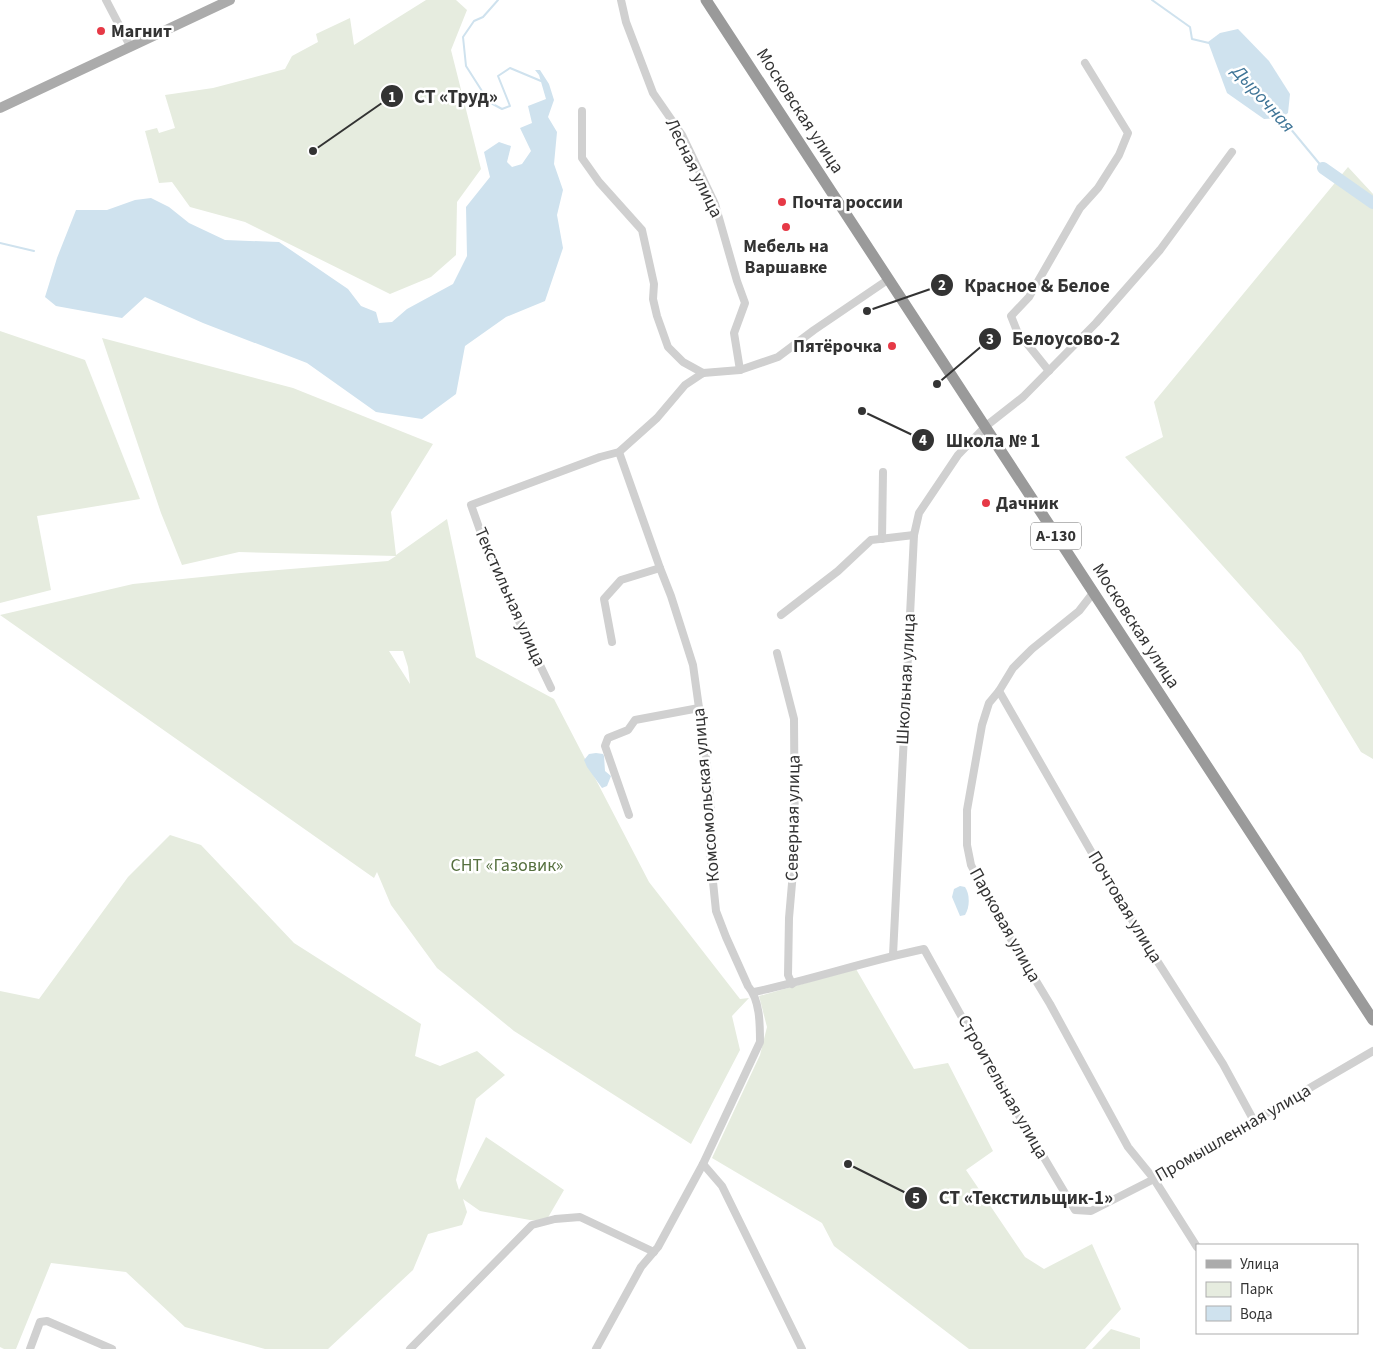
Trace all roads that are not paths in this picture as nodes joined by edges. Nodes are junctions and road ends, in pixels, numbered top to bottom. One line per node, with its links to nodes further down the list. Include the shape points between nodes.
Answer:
1 (106, 0): 5 (street)
2 (230, 0): 5 (main road)
3 (621, 0): 11 (street, Лесная улица, via 626,22 654,93 682,135 715,204 745,303 734,333)
4 (706, 0): 10 (highway, Московская улица / А-130)
5 (130, 46): 7 (main road)
6 (1085, 63): 12 (street, via 1128,133 1119,155 1098,188 1080,208 1029,297 1011,316 1017,331)
7 (0, 108)
8 (582, 111): 13 (street, via 582,158 642,230 654,284 653,299 668,347 683,362)
9 (1232, 152): 12 (street, Школьная улица, via 1160,250)
10 (889, 279): 11 (street, via 778,357); 14 (highway, Московская улица / А-130)
11 (740, 370): 13 (street)
12 (1049, 371): 14 (street, Школьная улица)
13 (702, 373): 15 (street, via 685,385 657,418)
14 (986, 426): 17 (street, Школьная улица, via 958,455 938,483 919,513); 20 (highway, Московская улица / А-130)
15 (619, 452): 19 (street, Комсомольская улица); 24 (street, Текстильная улица, via 471,505 493,567)
16 (883, 472): 18 (street)
17 (914, 536): 18 (street); 28 (street, Школьная улица)
18 (882, 539): 21 (street, via 872,540)
19 (660, 568): 22 (street, via 621,580 604,599); 26 (street, Комсомольская улица, via 693,665)
20 (1093, 593): 25 (street, Парковая улица, via 1079,611 1013,668); 31 (highway, Московская улица / А-130)
21 (781, 615)
22 (612, 642)
23 (777, 653): 29 (street, Северная улица, via 794,720 796,849 789,918 788,975)
24 (551, 688)
25 (999, 691): 33 (street, Почтовая улица, via 1092,853 1223,1064); 35 (street, Парковая улица, via 989,703 982,724 967,810 967,845 971,865 1128,1147)
26 (699, 708): 27 (street, via 635,720 628,730 608,738 605,746); 30 (street, Комсомольская улица, via 707,765 709,843 716,910 748,986)
27 (629, 815)
28 (893, 955): 29 (street); 36 (street, Строительная улица, via 924,949 1075,1210)
29 (792, 984): 30 (street)
30 (754, 992): 34 (street, via 760,1042)
31 (1373, 1020)
32 (1373, 1051): 33 (street, Промышленная улица)
33 (1254, 1121): 35 (street, Промышленная улица)
34 (703, 1164): 38 (street); 43 (street, via 722,1186)
35 (1154, 1179): 36 (street, Промышленная улица); 37 (street, Парковая улица)
36 (1091, 1212)
37 (1196, 1245)
38 (654, 1252): 41 (street, via 580,1217 532,1225); 42 (street, via 642,1267)
39 (30, 1349): 40 (street, via 40,1322 47,1321)
40 (112, 1349)
41 (410, 1349)
42 (596, 1349)
43 (802, 1349)

